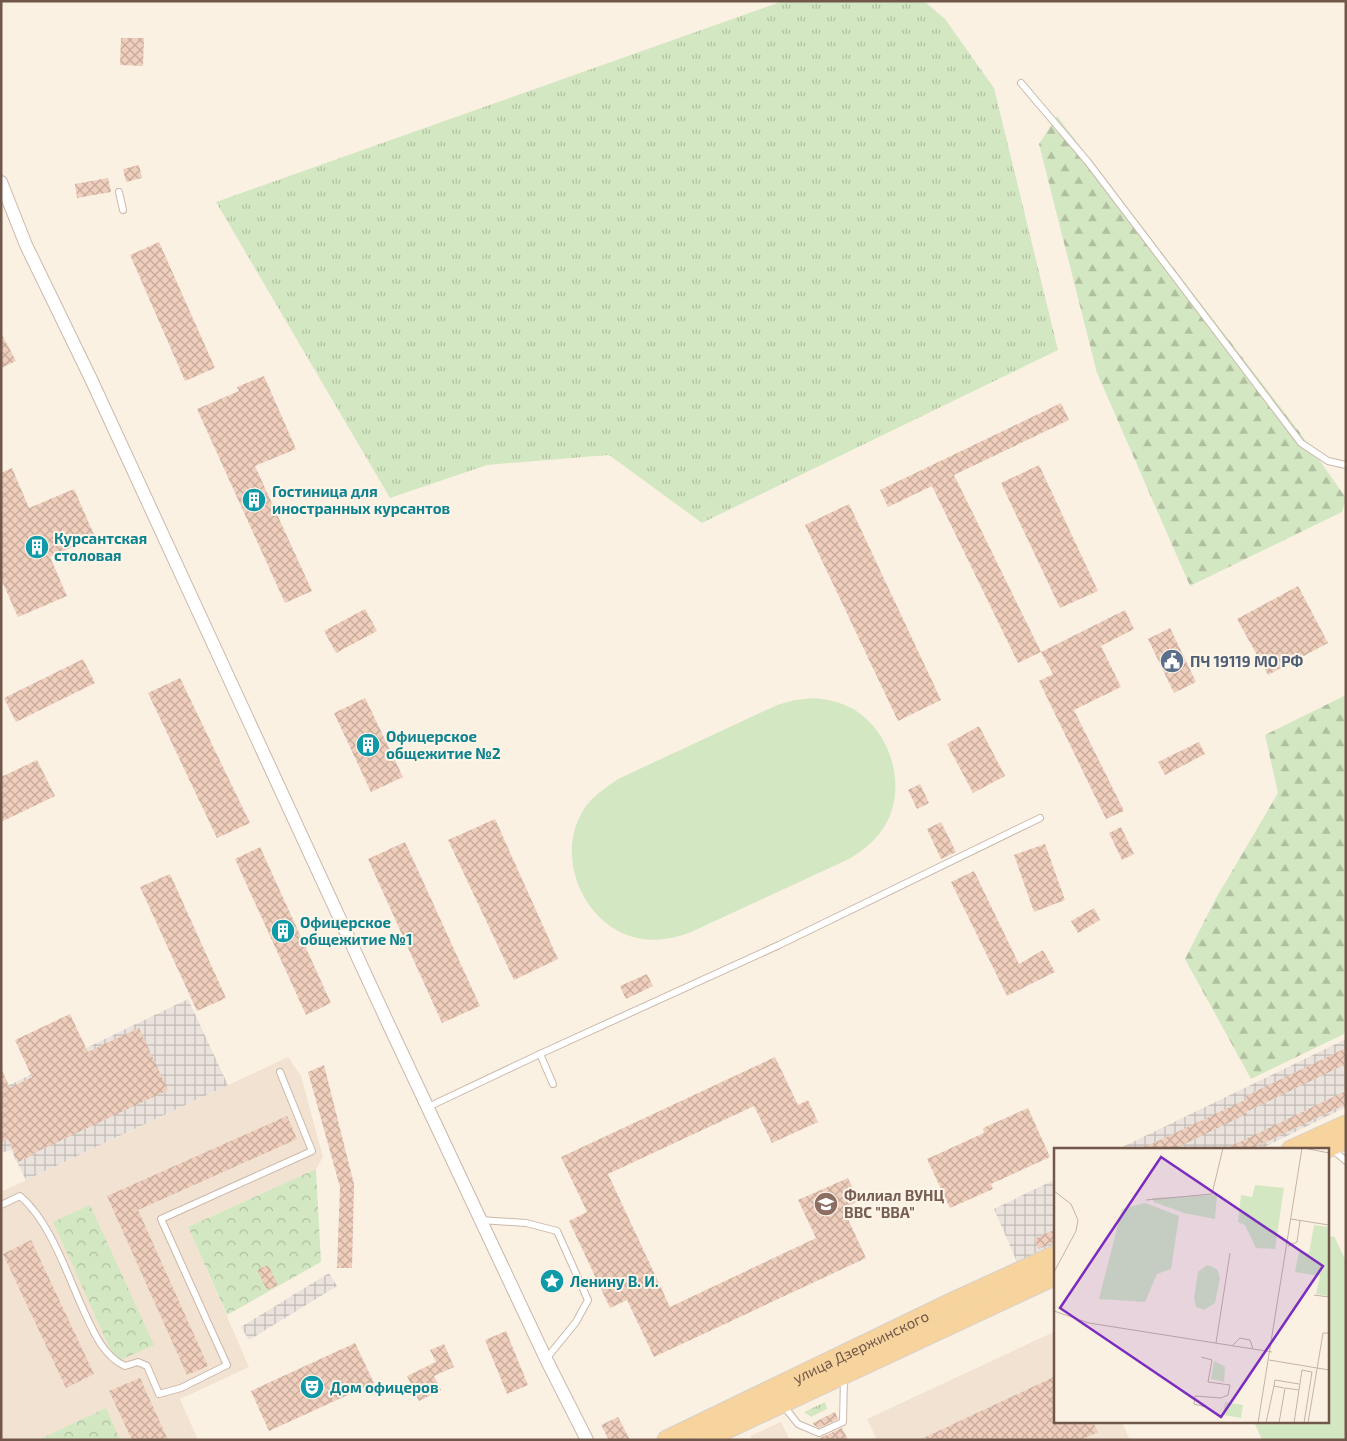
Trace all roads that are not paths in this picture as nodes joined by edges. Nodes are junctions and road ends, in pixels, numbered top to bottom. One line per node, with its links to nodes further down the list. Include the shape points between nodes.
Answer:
1 (1021, 83): 5 (lane, via 1088,162 1300,442 1328,461)
2 (1, 182): 10 (street, via 26,245)
3 (120, 192): 4 (lane)
4 (123, 210)
5 (1346, 465)
6 (1040, 818): 7 (lane, via 779,945)
7 (540, 1054): 9 (lane); 10 (lane)
8 (280, 1072): 15 (lane, via 312,1151 161,1219 227,1365 181,1388 159,1394 147,1366 138,1362 125,1366 116,1362 90,1324 36,1212 20,1196)
9 (553, 1084)
10 (428, 1107): 16 (street)
11 (1346, 1125): 13 (main road)
12 (1333, 1145): 14 (lane)
13 (1295, 1148)
14 (1346, 1161)
15 (1, 1205)
16 (480, 1220): 21 (street); 21 (lane, via 526,1223 557,1231 588,1300 576,1322)
17 (1054, 1256): 19 (main road, улица Дзержинского)
18 (1054, 1276): 20 (main road, улица Дзержинского)
19 (950, 1303): 20 (lane); 25 (main road, улица Дзержинского)
20 (959, 1320): 22 (main road, улица Дзержинского)
21 (546, 1359): 24 (street)
22 (844, 1374): 23 (main road, улица Дзержинского); 23 (lane, via 842,1422 819,1433 798,1424)
23 (782, 1403): 26 (main road, улица Дзержинского)
24 (586, 1440)
25 (667, 1440)
26 (703, 1440)

